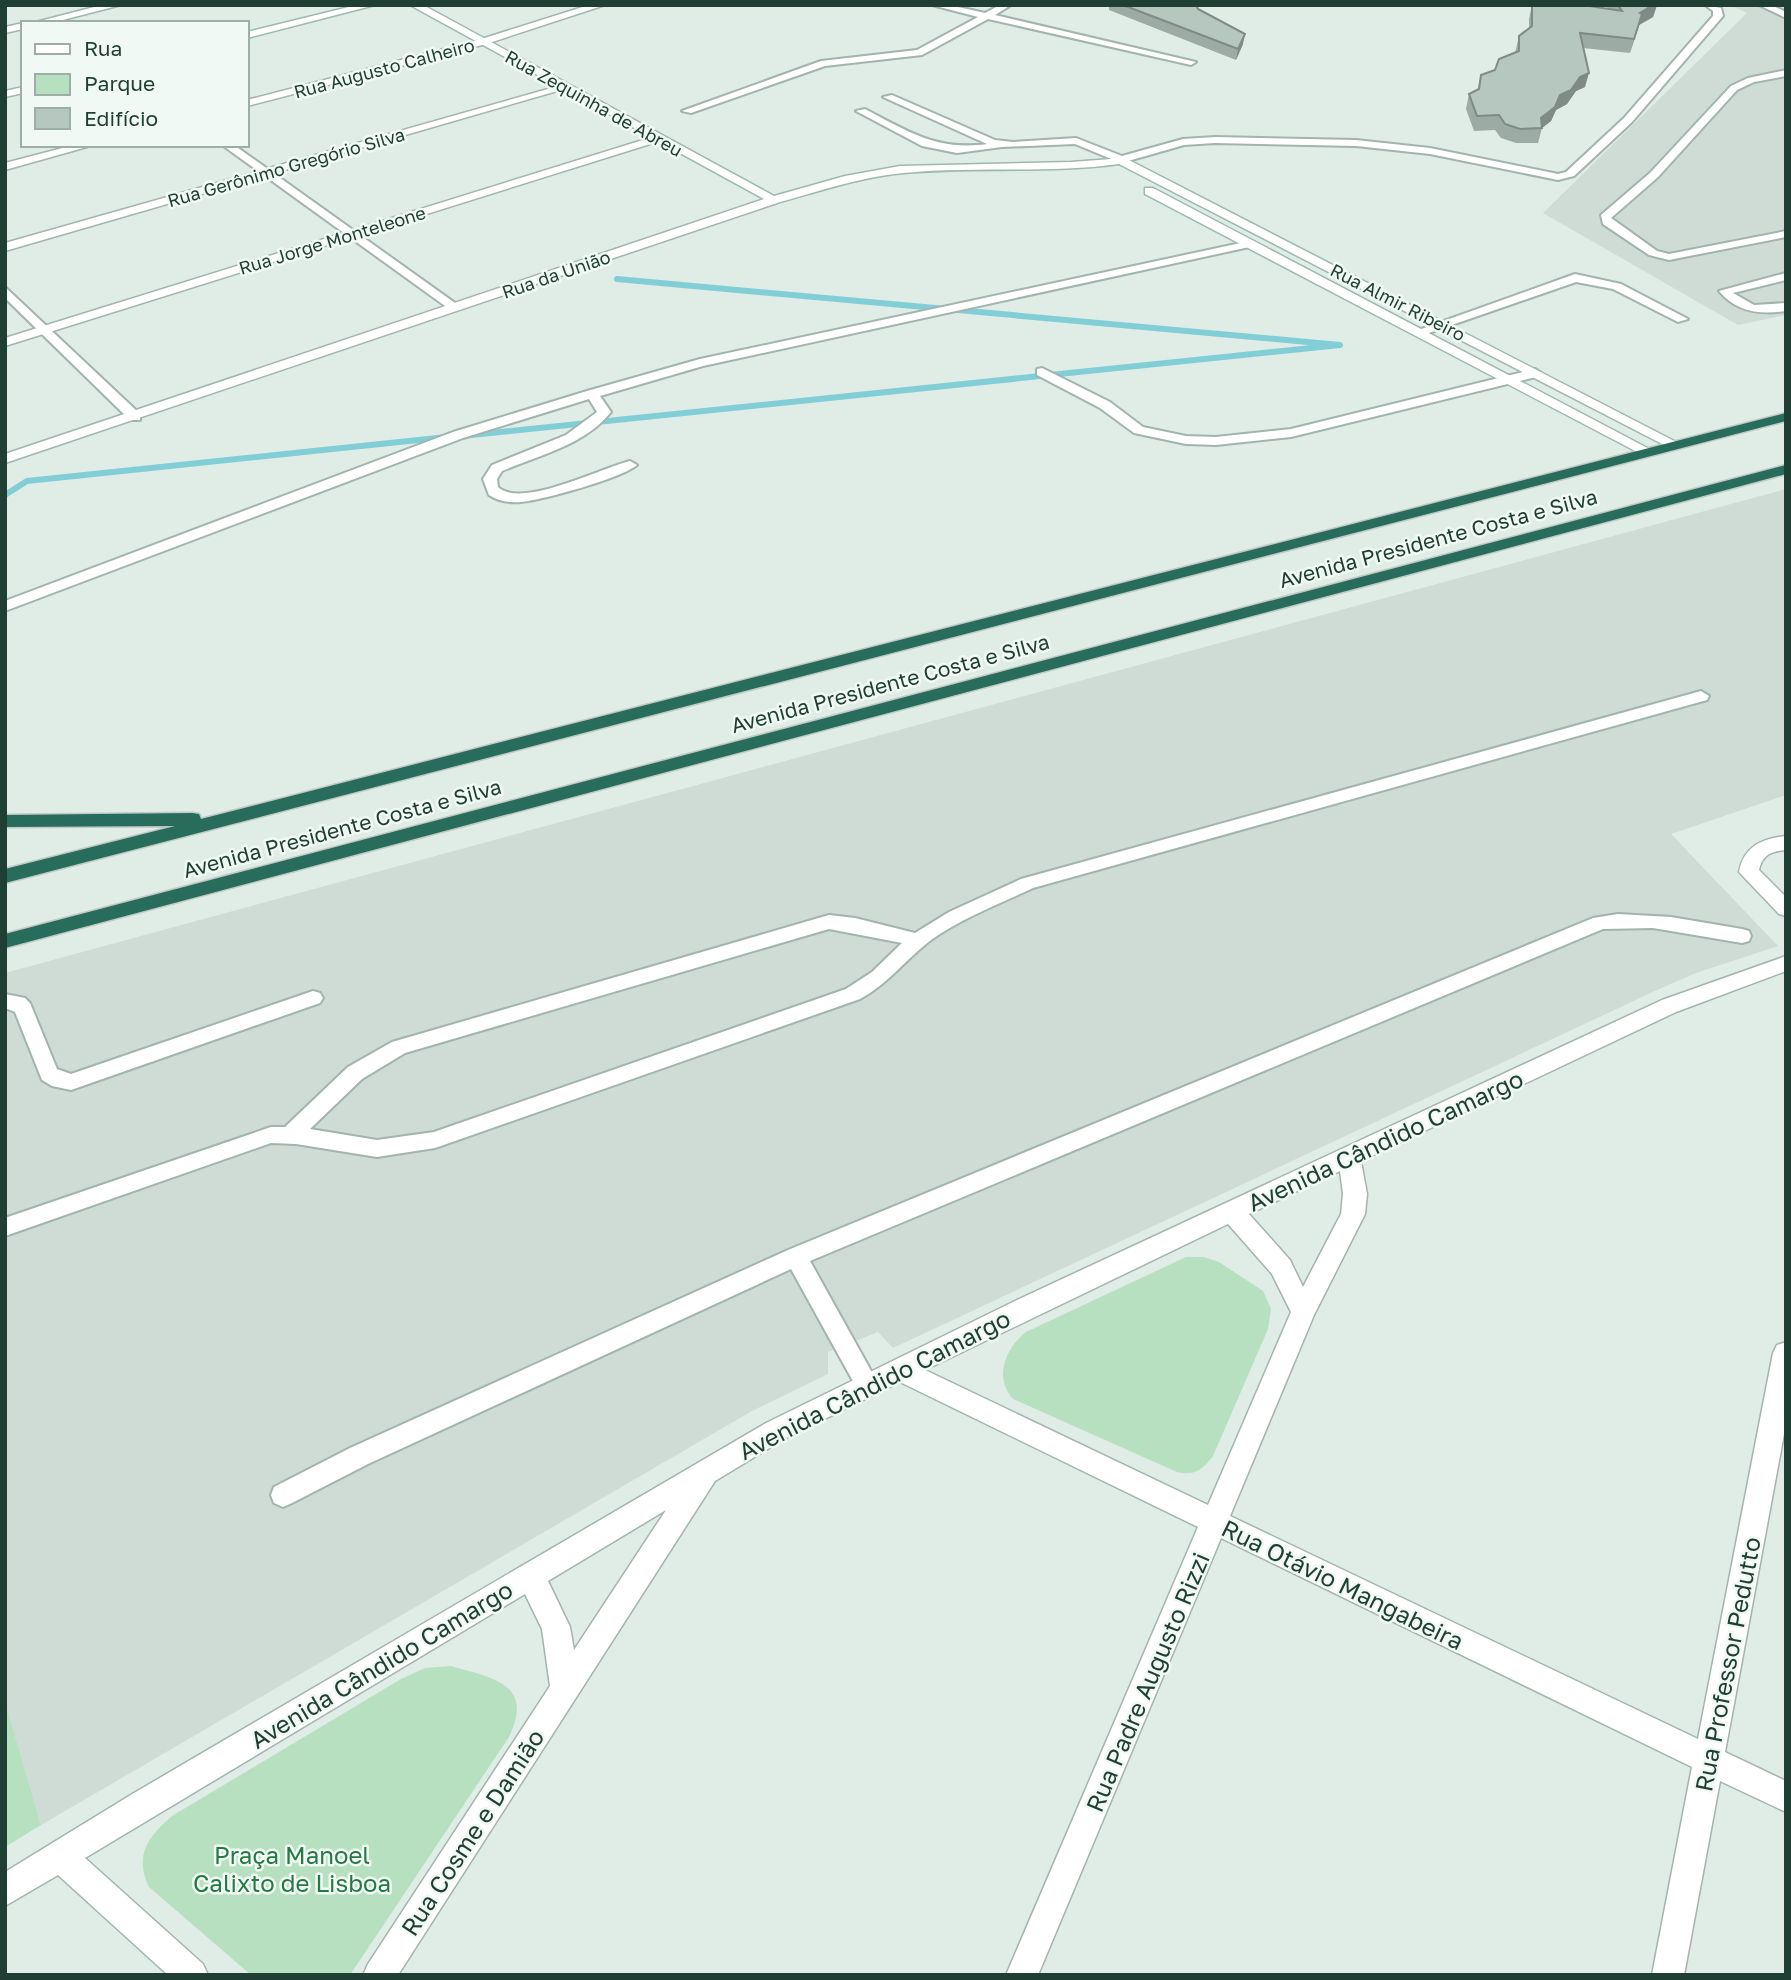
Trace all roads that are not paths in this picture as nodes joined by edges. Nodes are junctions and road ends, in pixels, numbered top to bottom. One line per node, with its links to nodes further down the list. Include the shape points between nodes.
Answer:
1 (116, 5): 11 (street)
2 (370, 5): 12 (street)
3 (415, 5): 13 (street, Rua Zequinha de Abreu)
4 (600, 5): 13 (street, Rua Augusto Calheiro)
5 (936, 5): 10 (lane)
6 (1007, 5): 10 (lane)
7 (1709, 5): 25 (lane, via 1718,10 1718,16 1628,120 1564,176 1552,178 1430,151 1356,143 1182,142)
8 (1763, 5): 9 (lane)
9 (1786, 15)
10 (987, 16): 14 (lane); 19 (lane, via 919,53 824,63)
11 (52, 21)
12 (248, 35)
13 (482, 42): 16 (street, Rua Zequinha de Abreu); 18 (street, Rua Augusto Calheiro)
14 (1191, 62)
15 (1786, 73): 31 (lane, via 1734,88 1654,175 1605,217 1653,253 1669,257)
16 (566, 87): 21 (street, Rua Zequinha de Abreu); 28 (street, Rua Gerônimo Gregório Silva)
17 (888, 97): 22 (lane, via 981,140)
18 (248, 103)
19 (687, 111)
20 (861, 111): 22 (lane, via 931,147 966,151)
21 (659, 138): 29 (street, Rua Zequinha de Abreu); 30 (street, Rua Jorge Monteleone)
22 (1003, 145): 25 (lane, via 1076,141)
23 (81, 147): 27 (street)
24 (230, 147): 28 (lane)
25 (1121, 160): 26 (street, Rua da União); 39 (street, Rua Almir Ribeiro)
26 (1098, 164): 29 (street, Rua da União, via 915,168 852,178); 32 (street, Rua Almir Ribeiro)
27 (5, 167)
28 (266, 173): 30 (lane); 33 (street, Rua Gerônimo Gregório Silva)
29 (773, 200): 37 (street, Rua da União)
30 (351, 234): 37 (lane); 40 (street, Rua Jorge Monteleone)
31 (1786, 234)
32 (1250, 244): 41 (street, Rua Almir Ribeiro); 46 (lane, via 700,363)
33 (5, 247)
34 (1786, 276): 36 (lane, via 1725,293 1756,310)
35 (5, 291): 40 (lane)
36 (1786, 307)
37 (456, 308): 47 (street, Rua da União)
38 (1682, 319): 39 (lane, via 1615,285 1575,278)
39 (1441, 324): 41 (lane); 44 (street, Rua Almir Ribeiro)
40 (45, 330): 42 (street, Rua Jorge Monteleone); 47 (lane)
41 (1419, 332): 45 (street, Rua Almir Ribeiro)
42 (5, 342)
43 (1042, 372): 45 (lane, via 1105,405 1139,430 1216,441 1291,433)
44 (1535, 373): 45 (lane); 49 (street, Rua Almir Ribeiro)
45 (1510, 379): 50 (street, Rua Almir Ribeiro)
46 (592, 394): 52 (lane, via 604,412 600,419 568,438 496,468 489,484 497,495 510,499); 54 (lane, via 458,435)
47 (135, 417): 51 (street, Rua da União)
48 (1786, 417): 49 (highway, Avenida Presidente Costa e Silva)
49 (1675, 445): 50 (highway, Avenida Presidente Costa e Silva)
50 (1648, 452): 56 (highway, Avenida Presidente Costa e Silva)
51 (5, 459)
52 (630, 465)
53 (1786, 469): 63 (highway, Avenida Presidente Costa e Silva)
54 (5, 606)
55 (1701, 695): 62 (lane, via 1027,883)
56 (230, 818): 57 (highway); 59 (highway, Avenida Presidente Costa e Silva)
57 (5, 821)
58 (1786, 843): 60 (street, via 1758,851 1750,859 1749,872)
59 (5, 876)
60 (1786, 909)
61 (1742, 936): 71 (lane, via 1660,922 1625,919 1600,923)
62 (918, 940): 67 (lane, via 853,994 435,1140 372,1148); 67 (lane, via 830,922 399,1047 355,1073)
63 (5, 941)
64 (1786, 964): 68 (street, Avenida Cândido Camargo, via 1669,1006)
65 (313, 998): 66 (lane, via 71,1082 49,1074 23,1008)
66 (5, 1001)
67 (291, 1134): 70 (lane, via 271,1135)
68 (1349, 1156): 69 (street, Avenida Cândido Camargo); 72 (street, Rua Padre Augusto Rizzi, via 1353,1214)
69 (1233, 1213): 72 (street, via 1281,1267); 74 (street, Avenida Cândido Camargo)
70 (5, 1227)
71 (796, 1257): 75 (lane); 77 (lane)
72 (1303, 1312): 78 (street, Rua Padre Augusto Rizzi)
73 (1786, 1353): 81 (street, Rua Professor Pedutto)
74 (900, 1370): 75 (street, Avenida Cândido Camargo); 78 (street, Rua Otávio Mangabeira)
75 (867, 1385): 76 (street, Avenida Cândido Camargo)
76 (708, 1469): 79 (street, Avenida Cândido Camargo); 80 (street, Rua Cosme e Damião)
77 (283, 1495)
78 (1215, 1522): 81 (street, Rua Otávio Mangabeira); 87 (street, Rua Padre Augusto Rizzi)
79 (530, 1575): 80 (street, via 556,1627); 83 (street, Avenida Cândido Camargo)
80 (565, 1689): 86 (street, Rua Cosme e Damião)
81 (1708, 1760): 82 (street, Rua Otávio Mangabeira); 88 (street, Rua Professor Pedutto)
82 (1786, 1797)
83 (60, 1856): 84 (street, Avenida Cândido Camargo); 85 (street)
84 (5, 1890)
85 (192, 1975)
86 (379, 1975)
87 (1022, 1975)
88 (1668, 1975)

